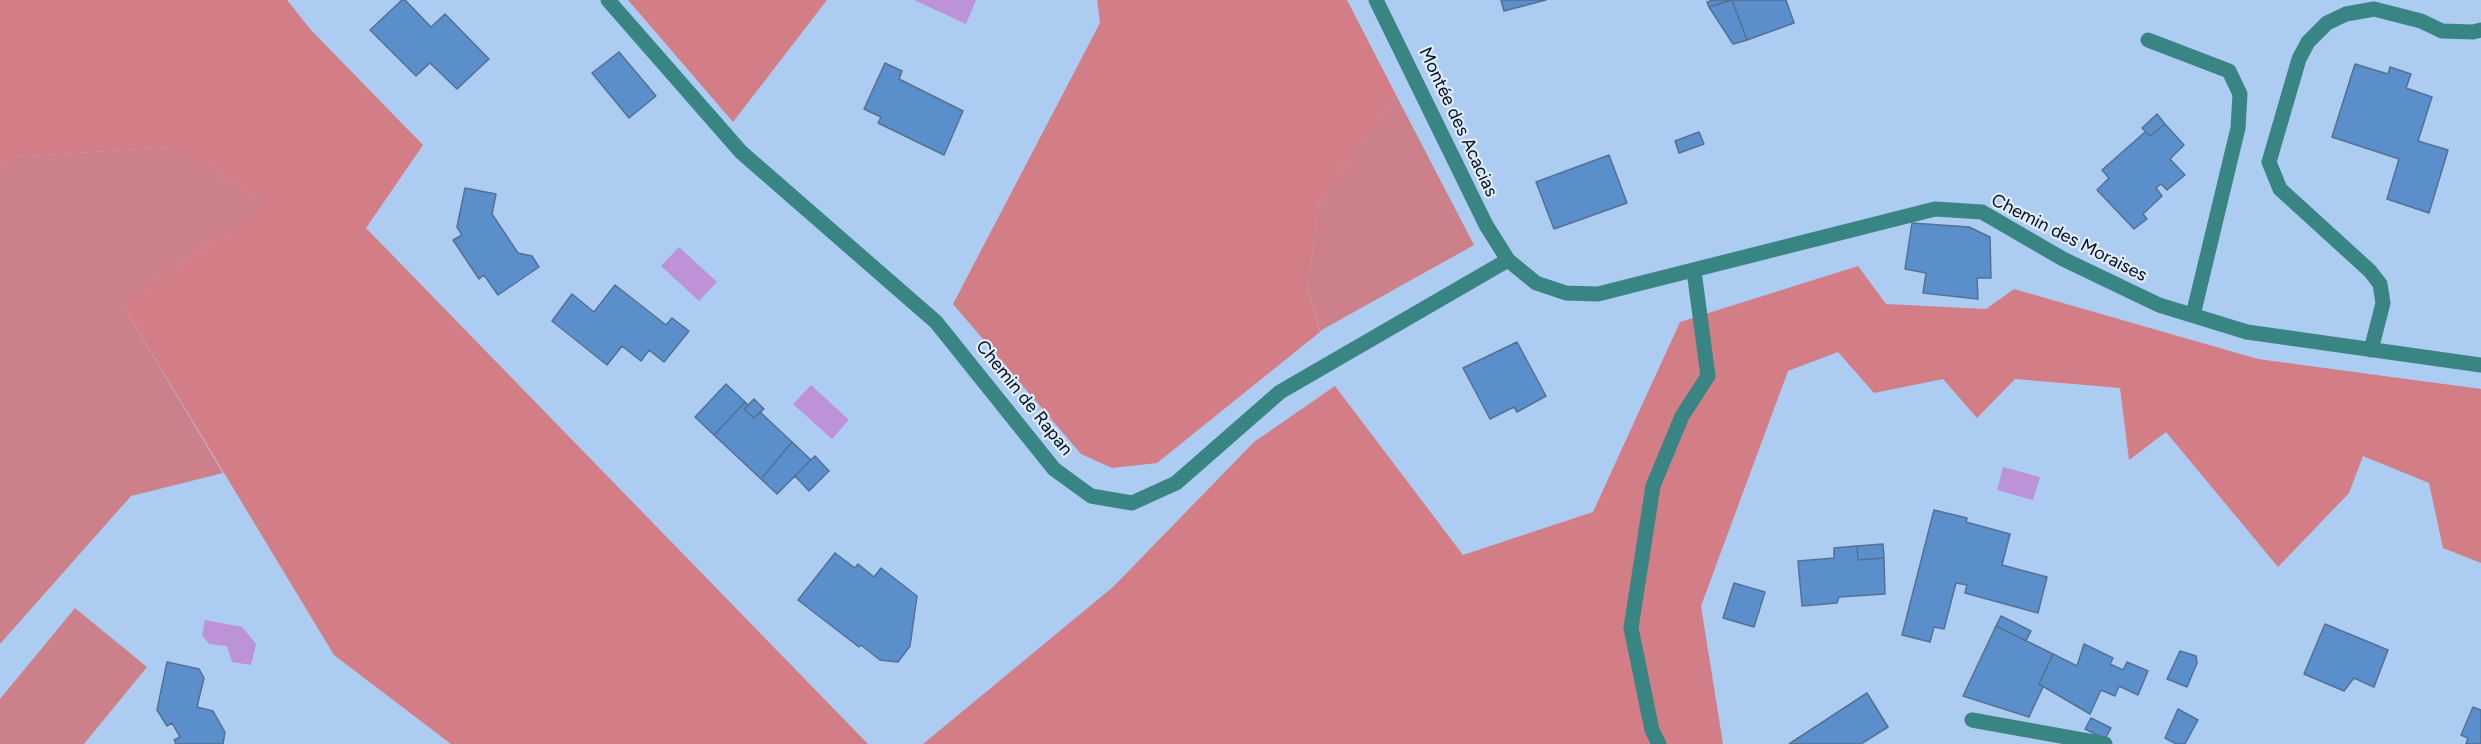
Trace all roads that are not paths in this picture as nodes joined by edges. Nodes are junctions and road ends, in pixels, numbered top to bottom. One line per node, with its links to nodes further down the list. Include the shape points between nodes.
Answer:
1 (608, 0): 5 (street, Chemin de Rapan, via 741,152 936,322 1054,469 1091,496 1132,503 1176,483 1280,392)
2 (1376, 0): 5 (street, Montée des Acacias, via 1486,225)
3 (2481, 30): 8 (street, via 2442,32 2421,21 2374,9 2346,14 2327,23 2308,42 2299,59 2269,162 2280,189 2380,284 2383,303)
4 (2148, 40): 7 (street, via 2229,71 2240,94 2238,128)
5 (1508, 260): 6 (street, Chemin des Moraises, via 1536,283 1566,293 1598,294)
6 (1694, 271): 7 (street, Chemin des Moraises, via 1935,209 1982,212 2063,259 2159,305); 11 (street, via 1708,376 1682,416 1653,486 1631,628 1652,730)
7 (2193, 315): 8 (street, Chemin des Moraises, via 2247,332)
8 (2372, 350): 9 (street, Chemin des Moraises)
9 (2481, 365)
10 (1971, 720): 12 (street)
11 (1659, 744)
12 (2105, 744)

